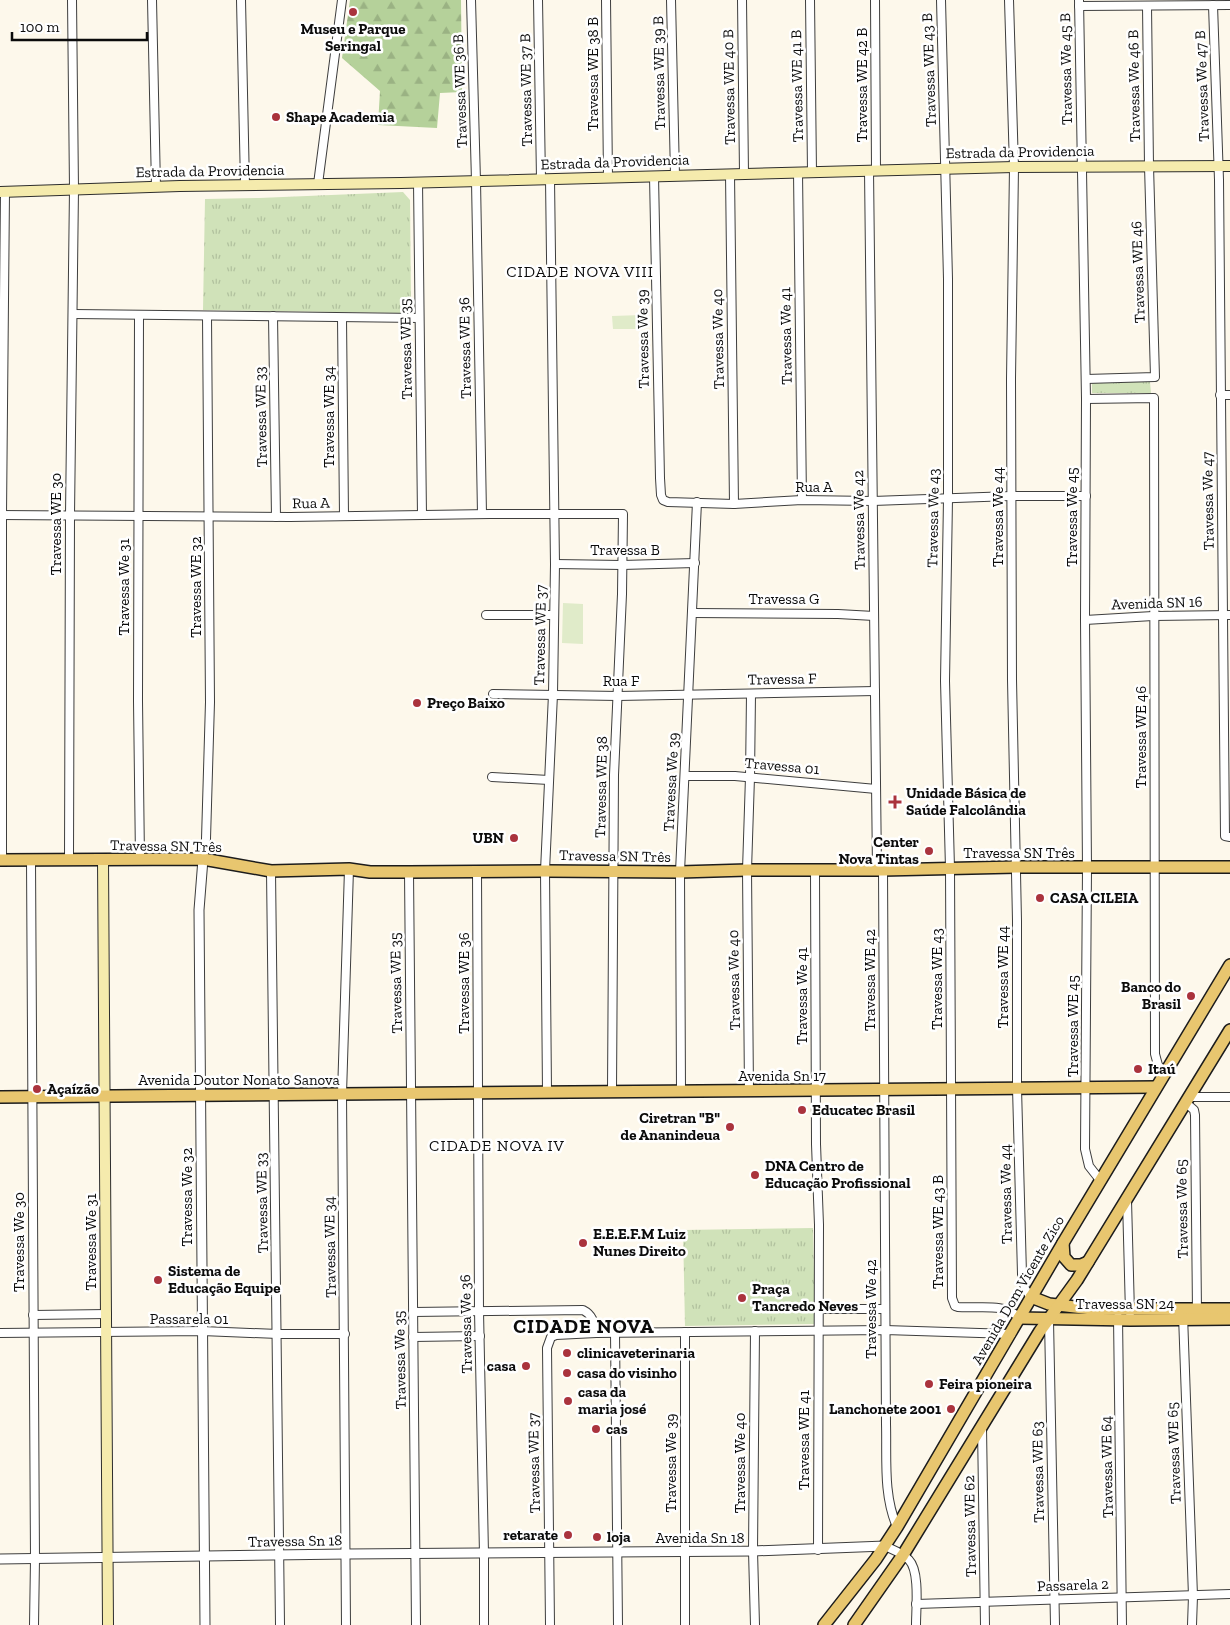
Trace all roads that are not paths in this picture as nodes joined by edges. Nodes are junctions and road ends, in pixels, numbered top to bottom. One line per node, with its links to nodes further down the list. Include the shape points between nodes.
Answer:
1 (72, 0): 38 (street, Travessa WE 30)
2 (152, 0): 37 (street)
3 (241, 0): 36 (street)
4 (342, 0): 35 (street)
5 (471, 0): 33 (street, Travessa WE 36 B)
6 (538, 0): 32 (street, Travessa WE 37 B)
7 (606, 0): 31 (street, Travessa WE 38 B)
8 (671, 0): 30 (street, Travessa WE 39 B)
9 (742, 0): 28 (street, Travessa WE 40 B)
10 (810, 0): 26 (street, Travessa WE 41 B)
11 (875, 0): 24 (street, Travessa WE 42 B)
12 (941, 0): 23 (street, Travessa WE 43 B)
13 (1009, 0): 18 (street, Travessa We 44)
14 (1079, 3): 16 (street); 19 (street, Travessa We 45 B)
15 (1213, 5): 16 (street); 17 (street); 21 (street, Travessa We 47 B)
16 (1147, 6): 20 (street, Travessa We 46 B)
17 (1230, 6)
18 (1014, 166): 19 (main road, Estrada da Providencia); 23 (main road, Estrada da Providencia); 52 (street, Travessa We 44)
19 (1083, 166): 20 (main road, Estrada da Providencia); 48 (street, Travessa We 45)
20 (1149, 166): 21 (main road, Estrada da Providencia); 48 (street, Travessa WE 46, via 1154,377)
21 (1218, 166): 22 (main road, Estrada da Providencia); 46 (street, Travessa We 47)
22 (1230, 166)
23 (946, 168): 24 (main road, Estrada da Providencia); 54 (street, Travessa We 43)
24 (873, 170): 26 (main road, Estrada da Providencia); 57 (street, Travessa We 42)
25 (798, 172): 26 (main road, Estrada da Providencia); 28 (main road, Estrada da Providencia); 56 (street, Travessa We 41)
26 (812, 172)
27 (730, 174): 28 (main road, Estrada da Providencia); 30 (main road, Estrada da Providencia); 59 (street, Travessa We 40)
28 (744, 174)
29 (654, 176): 30 (main road, Estrada da Providencia); 31 (main road, Estrada da Providencia); 55 (street, Travessa We 39)
30 (674, 176)
31 (608, 177): 32 (main road, Estrada da Providencia)
32 (545, 179): 33 (main road, Estrada da Providencia); 66 (street, Travessa WE 37)
33 (476, 181): 34 (main road, Estrada da Providencia); 60 (street, Travessa WE 36)
34 (418, 182): 35 (main road, Estrada da Providencia); 45 (street, Travessa WE 35)
35 (318, 184): 36 (main road, Estrada da Providencia)
36 (244, 185): 37 (main road, Estrada da Providencia)
37 (156, 187): 38 (main road, Estrada da Providencia)
38 (74, 189): 39 (main road, Estrada da Providencia); 40 (street, Travessa WE 30)
39 (2, 192): 62 (street)
40 (72, 314): 41 (street); 63 (street, Travessa WE 30)
41 (140, 315): 42 (street); 67 (street, Travessa We 31)
42 (207, 316): 43 (street); 64 (street, Travessa WE 32)
43 (274, 316): 44 (street); 69 (street, Travessa WE 33)
44 (342, 318): 45 (street); 68 (street, Travessa WE 34)
45 (419, 318): 65 (street, Travessa WE 35)
46 (1220, 375): 47 (street); 49 (street, Travessa We 47)
47 (1230, 375)
48 (1086, 379): 51 (street, Travessa We 45)
49 (1220, 395): 50 (street); 76 (street, Travessa We 47)
50 (1230, 395)
51 (1086, 399): 53 (street, Travessa We 45); 78 (street, Travessa WE 46, via 1154,398)
52 (1011, 496): 53 (street, Rua A); 54 (street, Rua A); 98 (street, Travessa We 44)
53 (1086, 496): 79 (street, Travessa We 45)
54 (948, 499): 57 (street, Rua A); 101 (street, Travessa We 43, via 944,681)
55 (663, 500): 58 (street, Rua A)
56 (802, 500): 57 (street, Rua A); 59 (street, Rua A)
57 (873, 501): 77 (street, Travessa We 42)
58 (697, 502): 59 (street, Rua A); 70 (street, Travessa We 39)
59 (734, 504)
60 (482, 514): 65 (street, Rua A); 66 (street, Rua A)
61 (623, 514): 66 (street, Rua A); 72 (street, Travessa WE 38)
62 (1, 515): 63 (street, Rua A); 95 (street)
63 (70, 515): 67 (street, Rua A); 92 (street, Travessa WE 30)
64 (210, 515): 67 (street, Rua A); 69 (street, Rua A); 94 (street, Travessa WE 32, via 210,702)
65 (422, 515): 68 (street, Rua A)
66 (554, 515): 71 (street, Travessa WE 37)
67 (140, 516): 93 (street, Travessa We 31)
68 (344, 516): 69 (street, Rua A)
69 (276, 517)
70 (695, 563): 72 (street, Travessa B); 73 (street, Travessa We 39)
71 (555, 564): 72 (street, Travessa B); 75 (street, Travessa WE 37)
72 (622, 565): 85 (street, Travessa WE 38)
73 (693, 613): 77 (street, Travessa G); 83 (street, Travessa We 39)
74 (486, 615): 75 (street)
75 (554, 615): 82 (street, Travessa WE 37)
76 (1227, 615): 78 (street, Avenida SN 16); 91 (street, Travessa We 47)
77 (874, 616): 80 (street, Travessa We 42)
78 (1154, 616): 79 (street, Avenida SN 16); 99 (street, Travessa WE 46)
79 (1085, 620): 102 (street, Travessa We 45)
80 (875, 691): 84 (street, Travessa F); 90 (street, Travessa We 42)
81 (493, 694): 82 (street, Rua F)
82 (552, 694): 85 (street, Rua F); 89 (street, Travessa WE 37)
83 (689, 694): 84 (street, Travessa F); 85 (street, Rua F); 86 (street, Travessa We 39)
84 (751, 694): 88 (street)
85 (618, 696): 111 (street, Travessa WE 38)
86 (685, 776): 88 (street, Travessa 01); 112 (street, Travessa We 39)
87 (492, 777): 89 (street)
88 (750, 777): 90 (street, Travessa 01); 104 (street)
89 (549, 780): 109 (street, Travessa WE 37)
90 (876, 789): 106 (street, Travessa We 42)
91 (1228, 836)
92 (69, 859): 96 (main road, Travessa SN Três); 97 (main road, Travessa SN Três)
93 (140, 859): 94 (main road, Travessa SN Três); 97 (main road, Travessa SN Três)
94 (203, 859): 107 (main road, Travessa SN Três); 129 (street, Travessa We 32, via 199,910)
95 (1, 860): 96 (main road, Travessa SN Três)
96 (32, 860): 132 (street, Travessa We 30)
97 (103, 860): 130 (main road, Travessa We 31)
98 (1016, 867): 101 (main road, Travessa SN Três); 102 (main road, Travessa SN Três); 117 (street, Travessa WE 44)
99 (1155, 867): 100 (main road, Travessa SN Três); 102 (main road, Travessa SN Três); 115 (street, Travessa WE 46, via 1154,1054)
100 (1230, 867)
101 (950, 868): 106 (main road, Travessa SN Três); 120 (street, Travessa WE 43)
102 (1087, 868): 118 (street, Travessa WE 45)
103 (350, 869): 107 (main road, Travessa SN Três); 110 (main road, Travessa SN Três); 126 (street, Travessa WE 34)
104 (747, 870): 105 (main road, Travessa SN Três); 112 (main road, Travessa SN Três); 121 (street, Travessa We 40)
105 (815, 870): 106 (main road, Travessa SN Três); 122 (street, Travessa We 41)
106 (880, 870): 119 (street, Travessa WE 42)
107 (271, 871): 131 (street, Travessa WE 33)
108 (477, 871): 109 (main road, Travessa SN Três); 110 (main road, Travessa SN Três); 128 (street, Travessa WE 36)
109 (546, 871): 111 (main road, Travessa SN Três); 124 (street, Travessa WE 37)
110 (409, 872): 127 (street, Travessa WE 35)
111 (613, 872): 112 (main road, Travessa SN Três); 123 (street, Travessa WE 38)
112 (680, 872): 125 (street, Travessa We 39)
113 (1230, 965): 115 (main road, Avenida Dom Vicente Zico)
114 (1230, 1030): 135 (main road)
115 (1164, 1073): 116 (main road, Avenida Dom Vicente Zico)
116 (1156, 1087): 118 (main road); 136 (main road, Avenida Dom Vicente Zico)
117 (1017, 1088): 118 (main road, Avenida Sn 17); 120 (main road, Avenida Sn 17); 140 (street, Travessa We 44, via 1022,1274)
118 (1086, 1088): 136 (street, Travessa WE 45, via 1086,1156)
119 (884, 1089): 120 (main road, Avenida Sn 17); 122 (main road, Avenida Sn 17); 143 (street, Travessa We 42)
120 (951, 1089): 153 (street, Travessa WE 43 B, via 952,1302 958,1307 1006,1309)
121 (749, 1090): 122 (main road, Avenida Sn 17); 125 (main road, Avenida Sn 17)
122 (816, 1090): 142 (street, Travessa We 41)
123 (612, 1091): 124 (main road, Avenida Sn 17); 125 (main road, Avenida Sn 17)
124 (547, 1092): 128 (main road, Avenida Sn 17)
125 (681, 1092)
126 (342, 1094): 127 (main road, Avenida Doutor Nonato Sanova); 131 (main road, Avenida Doutor Nonato Sanova); 167 (street, Travessa WE 34)
127 (411, 1094): 128 (main road, Avenida Doutor Nonato Sanova); 146 (street, Travessa We 35)
128 (478, 1094): 145 (street, Travessa We 36)
129 (200, 1095): 130 (main road, Avenida Doutor Nonato Sanova); 131 (main road, Avenida Doutor Nonato Sanova); 157 (street, Travessa We 32)
130 (105, 1096): 132 (main road, Avenida Doutor Nonato Sanova); 147 (main road, Travessa We 31)
131 (274, 1096): 166 (street, Travessa WE 33)
132 (33, 1097): 134 (main road, Avenida Doutor Nonato Sanova); 151 (street, Travessa We 30)
133 (1230, 1097): 135 (street)
134 (0, 1098)
135 (1188, 1100): 137 (main road); 150 (street, Travessa We 65, via 1195,1115)
136 (1100, 1180): 138 (main road, Avenida Dom Vicente Zico)
137 (1127, 1200): 139 (main road); 152 (street)
138 (1063, 1243): 139 (main road, via 1064,1257 1071,1265 1081,1266); 140 (main road, Avenida Dom Vicente Zico)
139 (1088, 1262): 141 (main road)
140 (1032, 1297): 141 (main road, Travessa SN 24); 153 (main road, Avenida Dom Vicente Zico)
141 (1058, 1306): 148 (main road, Travessa SN 24); 154 (main road)
142 (819, 1309): 143 (street); 159 (street, Travessa We 41)
143 (885, 1309): 156 (street, Travessa We 42)
144 (1230, 1309): 150 (main road, Travessa SN 24)
145 (479, 1311): 146 (street); 164 (street, via 583,1310 594,1319); 169 (street, Travessa We 36)
146 (413, 1312): 170 (street, Travessa We 35)
147 (107, 1314): 151 (street); 160 (main road, Travessa We 31)
148 (1118, 1314): 152 (main road, Travessa SN 24); 154 (main road, Travessa SN 24); 190 (street, Travessa WE 64)
149 (1183, 1314): 150 (main road, Travessa SN 24); 152 (main road, Travessa SN 24); 189 (street, Travessa WE 65)
150 (1197, 1314): 155 (main road, Travessa SN 24)
151 (33, 1315): 163 (street, Travessa We 30)
152 (1130, 1315)
153 (1019, 1318): 154 (main road, Travessa SN 24); 168 (main road, Avenida Dom Vicente Zico)
154 (1049, 1319): 171 (main road); 191 (street, Travessa WE 63)
155 (1230, 1319)
156 (885, 1330): 159 (street); 168 (street); 172 (street, Travessa We 42, via 888,1497)
157 (202, 1331): 160 (street, Passarela 01); 166 (street, Passarela 01); 185 (street, Travessa We 32)
158 (755, 1331): 159 (street); 161 (street); 176 (street, Travessa We 40)
159 (818, 1331): 174 (street, Travessa WE 41)
160 (106, 1332): 163 (street, Passarela 01); 184 (main road, Travessa We 31)
161 (685, 1332): 165 (street); 175 (street, Travessa We 39)
162 (0, 1333): 163 (street, Passarela 01)
163 (33, 1333): 186 (street, Travessa We 30)
164 (596, 1333): 165 (street); 177 (street, Travessa WE 37, via 556,1335 551,1337 546,1348)
165 (614, 1333): 178 (street)
166 (278, 1334): 167 (street, Passarela 01); 183 (street, Travessa WE 33)
167 (345, 1334): 179 (street, Travessa WE 34)
168 (1011, 1334): 172 (main road, Avenida Dom Vicente Zico)
169 (480, 1336): 170 (street); 180 (street, Travessa We 36)
170 (413, 1337): 181 (street, Travessa We 35)
171 (982, 1428): 182 (main road); 192 (street, Travessa WE 62)
172 (897, 1527): 173 (main road, Avenida Dom Vicente Zico)
173 (885, 1546): 174 (street, Avenida Sn 18); 182 (street); 205 (main road, Avenida Dom Vicente Zico)
174 (818, 1550): 176 (street, Avenida Sn 18)
175 (684, 1551): 176 (street, Avenida Sn 18); 178 (street, Avenida Sn 18); 203 (street, Travessa We 39)
176 (753, 1552): 204 (street, Travessa We 40)
177 (549, 1553): 178 (street, Avenida Sn 18); 180 (street, Avenida Sn 18); 201 (street, Travessa WE 37)
178 (618, 1553): 202 (street)
179 (347, 1554): 181 (street, Travessa Sn 18); 183 (street, Travessa Sn 18); 198 (street, Travessa WE 34)
180 (484, 1554): 181 (street, Travessa Sn 18); 200 (street)
181 (417, 1555): 199 (street, Travessa We 35)
182 (903, 1555): 193 (street, via 915,1571); 206 (main road)
183 (280, 1556): 185 (street, Travessa Sn 18); 197 (street, Travessa WE 33)
184 (107, 1557): 185 (street, Travessa Sn 18); 186 (street); 195 (main road, Travessa We 31)
185 (206, 1557): 196 (street, Travessa We 32)
186 (35, 1558): 187 (street); 194 (street, Travessa We 30)
187 (0, 1559)
188 (1230, 1594): 189 (street, Passarela 2)
189 (1193, 1596): 190 (street, Passarela 2); 211 (street)
190 (1122, 1598): 191 (street, Passarela 2); 210 (street, Travessa WE 64)
191 (1054, 1600): 192 (street, Passarela 2); 209 (street, Travessa WE 63)
192 (985, 1602): 193 (street, Passarela 2); 208 (street, Travessa WE 62)
193 (916, 1604): 207 (street)
194 (34, 1625)
195 (108, 1625)
196 (205, 1625)
197 (280, 1625)
198 (346, 1625)
199 (416, 1625)
200 (484, 1625)
201 (550, 1625)
202 (618, 1625)
203 (684, 1625)
204 (755, 1625)
205 (824, 1625)
206 (854, 1625)
207 (916, 1625)
208 (985, 1625)
209 (1054, 1625)
210 (1122, 1625)
211 (1192, 1625)

